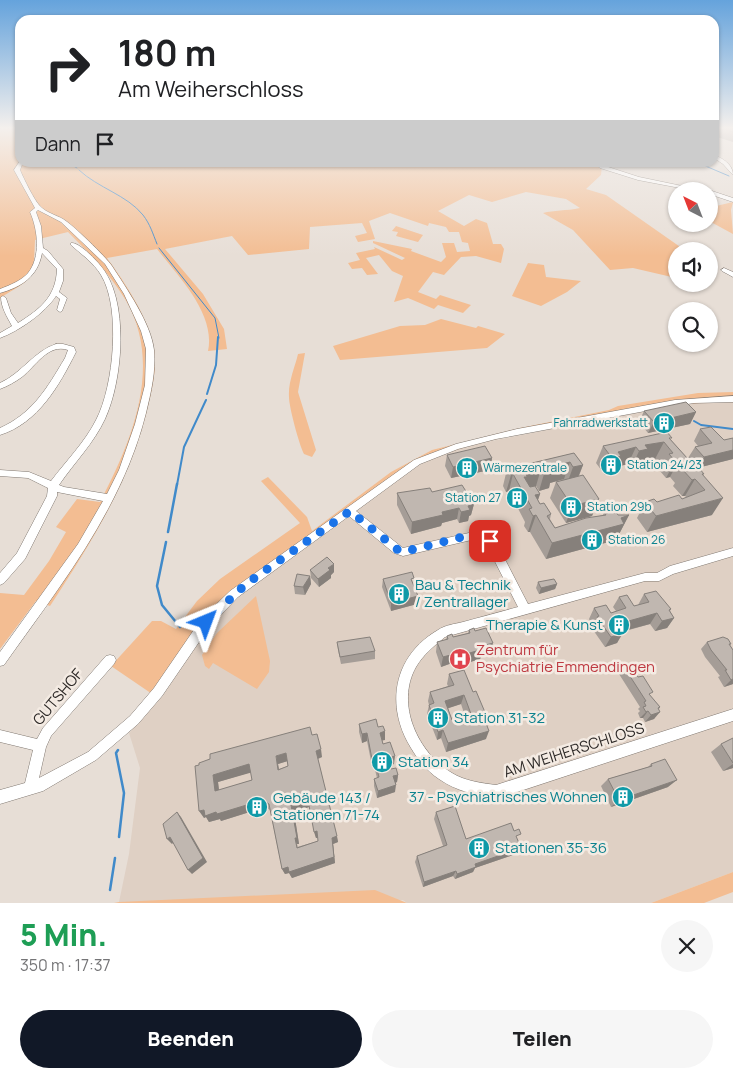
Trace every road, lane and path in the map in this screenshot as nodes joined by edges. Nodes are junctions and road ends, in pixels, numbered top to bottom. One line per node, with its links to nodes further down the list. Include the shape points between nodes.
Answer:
1 (18, 171): 6 (street)
2 (617, 171): 3 (street)
3 (668, 184)
4 (718, 195): 5 (street)
5 (733, 200)
6 (38, 208): 8 (street, via 34,212 40,234); 22 (street, via 63,221 107,263 127,294 148,341 150,369 145,404 123,470)
7 (73, 244): 21 (street, via 97,265 106,278 114,303 117,349 101,420)
8 (39, 250): 11 (street, via 32,273); 12 (street, via 50,256 60,269)
9 (724, 270): 10 (street)
10 (733, 274)
11 (0, 291)
12 (56, 293): 14 (street, via 64,298); 15 (street, via 39,311)
13 (3, 298): 15 (street)
14 (60, 310)
15 (16, 326): 16 (street)
16 (0, 336)
17 (0, 386): 19 (street, via 20,375 50,348 71,349 70,358 35,411 20,423)
18 (733, 399): 23 (street, via 697,400 636,410 441,452 398,474)
19 (0, 432)
20 (0, 473): 21 (street, via 29,475)
21 (53, 486): 22 (street); 25 (street, via 52,496 36,530 21,556)
22 (109, 498): 28 (street, via 82,547)
23 (350, 511): 26 (street, via 403,552 482,534 490,541); 32 (street, via 262,572 223,604 196,635 158,692 120,733 77,766)
24 (733, 552): 26 (street, AM WEIHERSCHLOSS, via 670,570 659,577 645,577)
25 (0, 580)
26 (525, 610): 29 (street, AM WEIHERSCHLOSS, via 442,633 420,650 407,671 401,701 408,732 436,770 455,781 496,792)
27 (110, 660): 31 (street, GUTSHOF, via 47,732)
28 (0, 662)
29 (733, 715)
30 (0, 736): 31 (street)
31 (40, 746): 32 (street, GUTSHOF)
32 (30, 789): 33 (street)
33 (0, 797)

